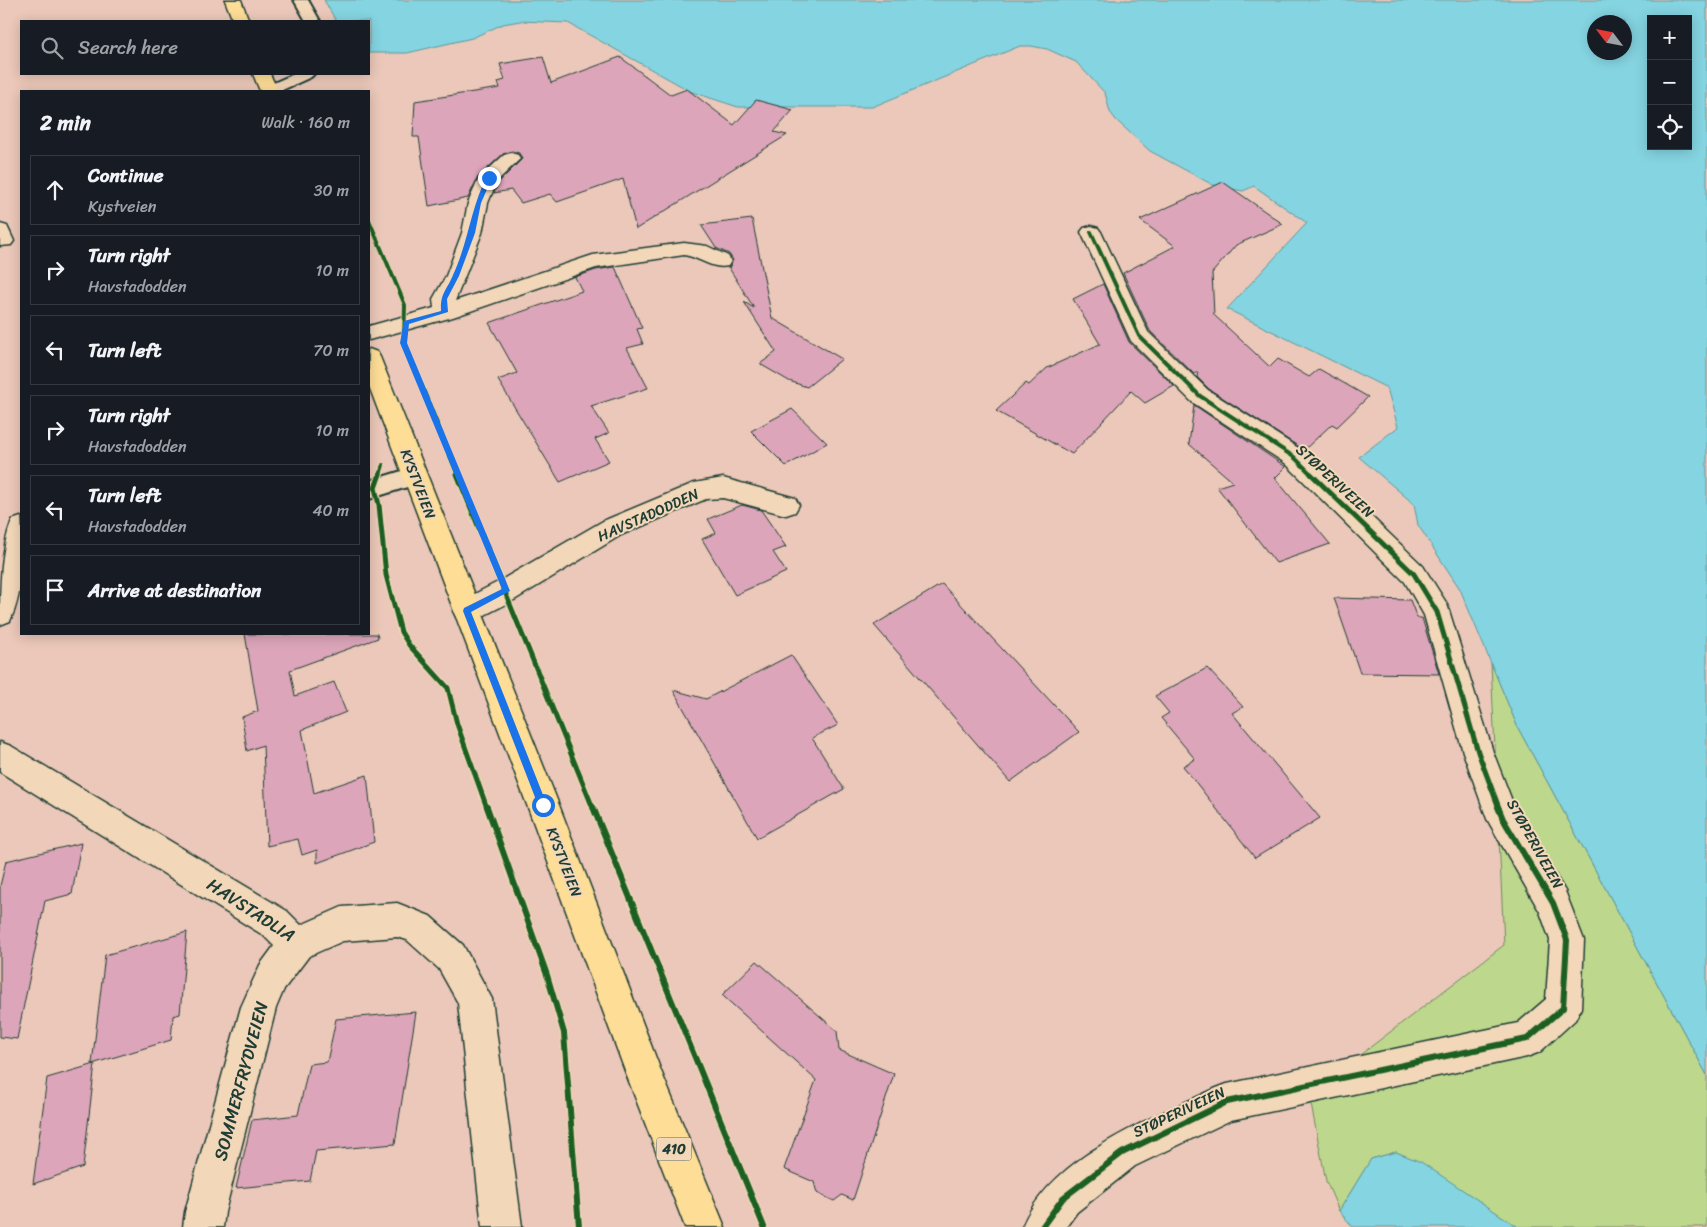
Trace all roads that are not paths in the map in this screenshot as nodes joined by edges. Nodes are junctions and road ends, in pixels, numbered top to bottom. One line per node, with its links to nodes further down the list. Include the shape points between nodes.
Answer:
1 (233, 0): 3 (main road)
2 (301, 0): 4 (lane)
3 (241, 20)
4 (311, 20)
5 (262, 75): 7 (main road)
6 (304, 75): 8 (lane)
7 (268, 90)
8 (270, 90)
9 (511, 159): 12 (street, via 489,178 478,203 472,233 444,299)
10 (1090, 232): 26 (street, STØPERIVEIEN, via 1139,336 1200,396 1294,457 1414,574 1436,612 1478,752 1504,819 1553,903 1567,940 1563,1008 1527,1039 1227,1102 1122,1153 1063,1198)
11 (721, 261): 12 (street, via 700,251 684,249 593,262)
12 (445, 312): 13 (street)
13 (370, 333)
14 (370, 359): 15 (main road, KYSTVEIEN / 410)
15 (414, 476): 16 (lane); 19 (main road, KYSTVEIEN / 410)
16 (370, 490)
17 (786, 505): 19 (street, HAVSTADODDEN, via 722,488 703,490 612,528)
18 (20, 531): 20 (street)
19 (467, 611): 25 (main road, KYSTVEIEN / 410)
20 (0, 613)
21 (0, 756): 22 (street, HAVSTADLIA, via 275,922)
22 (297, 944): 23 (street, SOMMERFRYDVEIEN, via 272,977 259,1007); 24 (street, HAVSTADLIA, via 342,924 397,920 418,928 451,957 475,998)
23 (203, 1227)
24 (502, 1227)
25 (706, 1227)
26 (1042, 1227)

